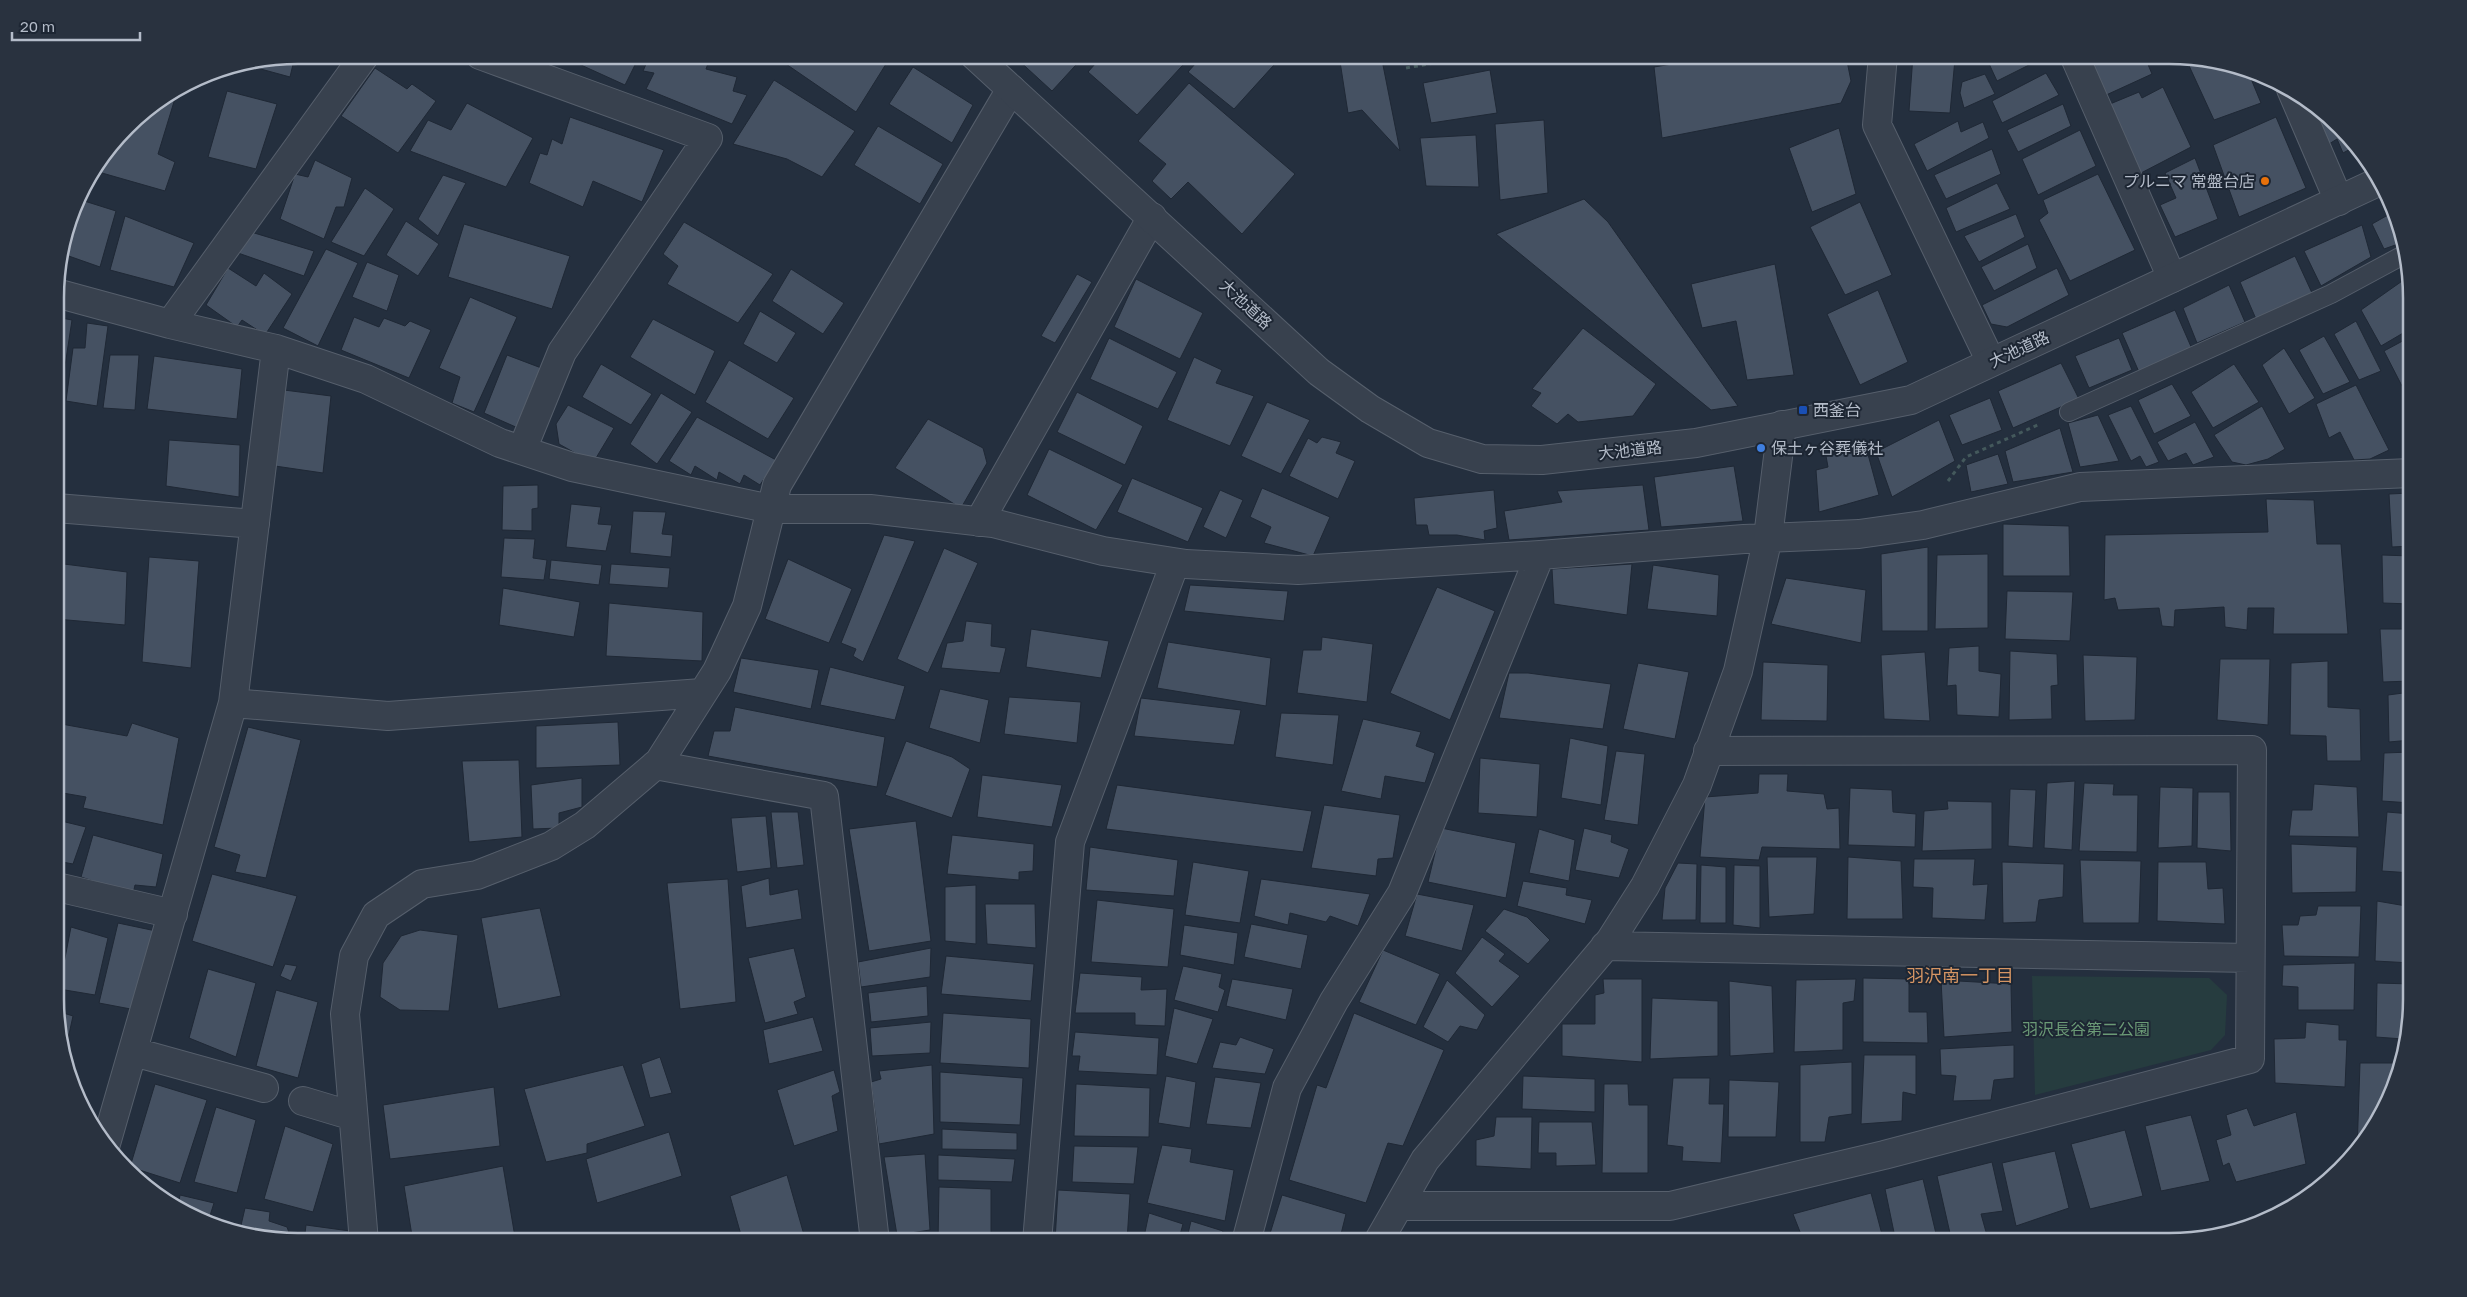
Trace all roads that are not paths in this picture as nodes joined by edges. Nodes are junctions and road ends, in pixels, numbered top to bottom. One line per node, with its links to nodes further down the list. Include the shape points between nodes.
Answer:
1 (358, 64): 14 (street)
2 (505, 64): 19 (street, via 708,138 562,352)
3 (984, 64): 6 (street, 大池道路)
4 (1882, 64): 16 (street, via 1877,125)
5 (2078, 64): 12 (street)
6 (1011, 88): 10 (street, 大池道路); 22 (street, via 777,484)
7 (2296, 101): 9 (street)
8 (2374, 185): 9 (street, 大池道路)
9 (2339, 201): 12 (street, 大池道路)
10 (1152, 217): 18 (street, 大池道路, via 1319,372 1370,409 1428,443 1482,458 1542,460 1696,443); 23 (street)
11 (2400, 257): 17 (lane, via 2331,294)
12 (2172, 278): 16 (street, 大池道路)
13 (64, 295): 14 (street)
14 (170, 324): 15 (street)
15 (276, 349): 19 (street, via 366,379 500,443); 24 (street)
16 (1991, 362): 18 (street, 大池道路, via 1911,400)
17 (2069, 412)
18 (1782, 426): 25 (street)
19 (522, 450): 22 (street, via 572,467)
20 (2403, 473): 25 (street, via 2080,487 1916,526 1860,534)
21 (64, 509): 24 (street)
22 (771, 509): 23 (street, via 870,509); 28 (street, via 747,606)
23 (979, 522): 27 (street, via 1103,551)
24 (255, 524): 29 (street)
25 (1768, 537): 26 (street); 30 (street, via 1738,671)
26 (1540, 555): 27 (street, via 1298,570); 45 (street, via 1402,893 1334,1001 1287,1088)
27 (1175, 562): 44 (street, via 1070,842)
28 (702, 694): 29 (street, via 388,716); 31 (street)
29 (233, 703): 33 (street)
30 (1708, 751): 34 (street, via 1697,785 1645,886); 35 (street, via 2252,750)
31 (655, 765): 39 (street, via 585,824 552,846 477,875 422,884 376,915 354,956 345,1014); 43 (street, via 824,796)
32 (64, 889): 33 (street)
33 (173, 914): 36 (street)
34 (1605, 946): 35 (street); 41 (street, via 1425,1160)
35 (2250, 958): 41 (street, via 2250,1059 1884,1155 1670,1206)
36 (134, 1052): 37 (street); 40 (street)
37 (264, 1088)
38 (302, 1100): 39 (street)
39 (354, 1116): 42 (street)
40 (108, 1137)
41 (1399, 1206): 46 (street)
42 (363, 1233)
43 (875, 1233)
44 (1038, 1233)
45 (1248, 1233)
46 (1383, 1233)

